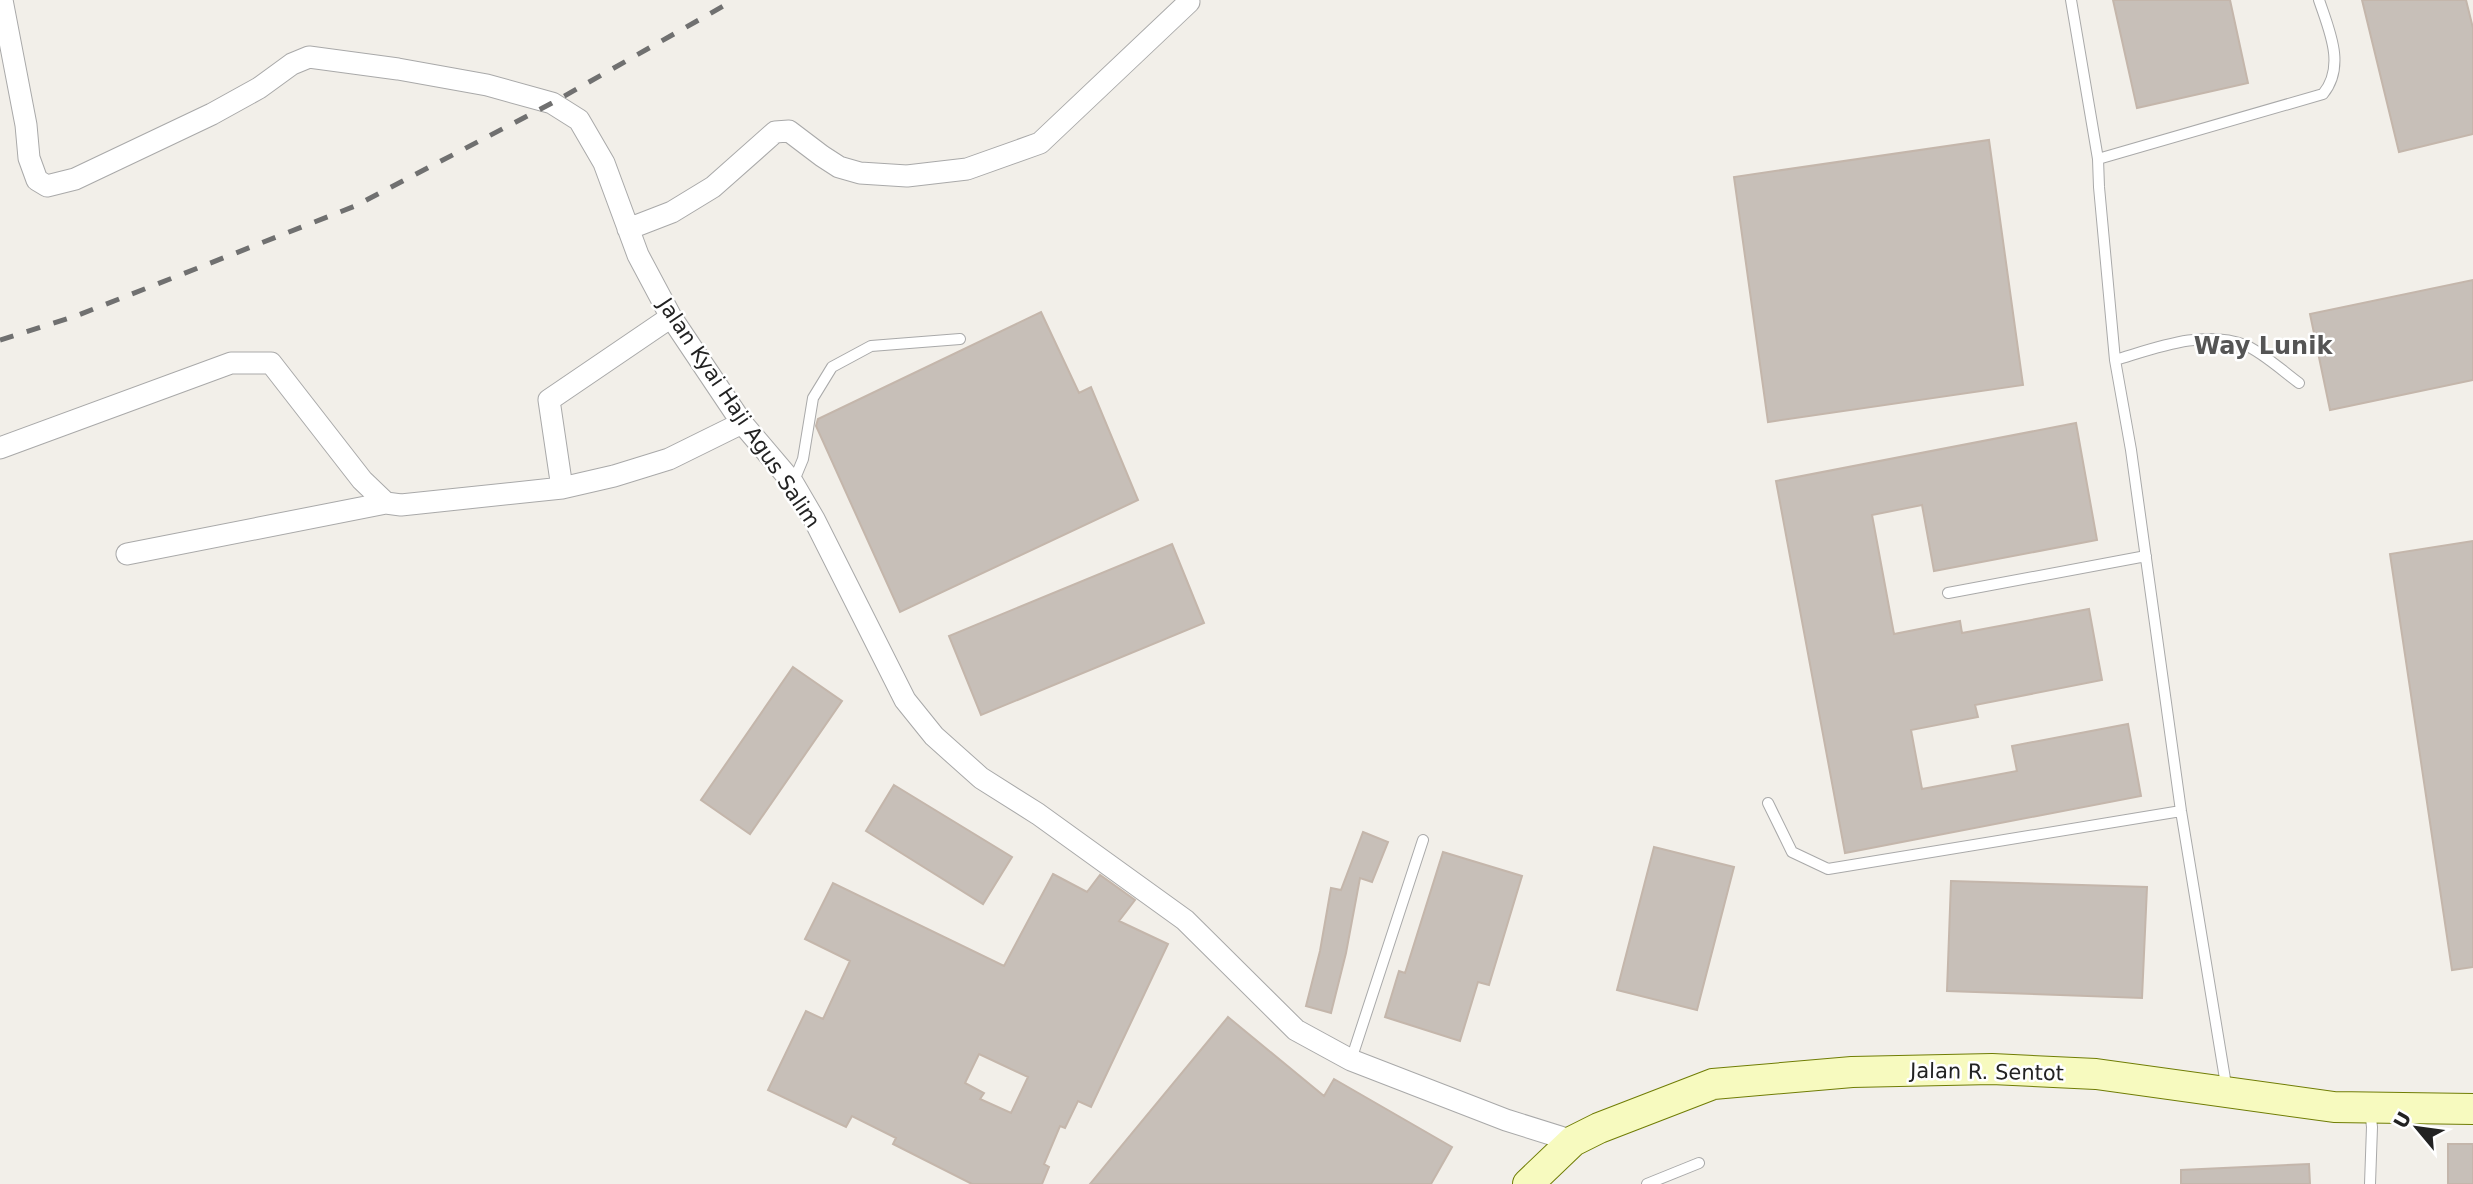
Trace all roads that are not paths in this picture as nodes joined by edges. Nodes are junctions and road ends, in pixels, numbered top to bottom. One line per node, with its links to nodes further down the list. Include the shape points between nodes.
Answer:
1 (2, 0): 6 (street, Jalan Kyai Haji Agus Salim, via 29,158 37,180 47,186 75,179 212,114 309,57 487,85 552,103 579,120 604,163)
2 (2071, 0): 5 (lane)
3 (2319, 0): 5 (lane, via 2334,45 2335,66 2323,94)
4 (1189, 2): 6 (street, via 1040,143 967,169 906,176 839,167 783,130 775,132 713,187 672,212)
5 (2098, 159): 9 (lane)
6 (628, 229): 7 (street, Jalan Kyai Haji Agus Salim)
7 (671, 317): 11 (street, Jalan Kyai Haji Agus Salim); 14 (street, via 549,400)
8 (960, 339): 13 (lane, via 871,346 832,366 813,398 803,459)
9 (2115, 360): 10 (lane, via 2212,338 2246,345); 17 (lane)
10 (2299, 383)
11 (742, 423): 13 (street, Jalan Kyai Haji Agus Salim); 14 (street, via 669,459)
12 (0, 448): 15 (street, via 231,363 271,363 362,480)
13 (793, 483): 22 (street, Jalan Kyai Haji Agus Salim, via 905,700 934,736 981,778 1185,920 1296,1030)
14 (562, 488): 15 (street)
15 (386, 503): 16 (street)
16 (127, 554)
17 (2146, 556): 18 (lane); 20 (lane)
18 (1948, 593)
19 (1768, 803): 20 (lane, via 1792,852 1828,869)
20 (2181, 811): 23 (lane)
21 (1423, 841): 22 (lane)
22 (1351, 1060): 26 (street, Jalan Kyai Haji Agus Salim)
23 (2228, 1093): 24 (street, Jalan R. Sentot); 26 (street, Jalan R. Sentot, via 2096,1074 1992,1069 1852,1072 1713,1084)
24 (2370, 1108): 25 (street, Jalan R. Sentot); 30 (lane)
25 (2473, 1109)
26 (1573, 1141): 28 (street, Jalan R. Sentot)
27 (1699, 1163): 29 (lane)
28 (1528, 1184)
29 (1647, 1184)
30 (2371, 1184)

